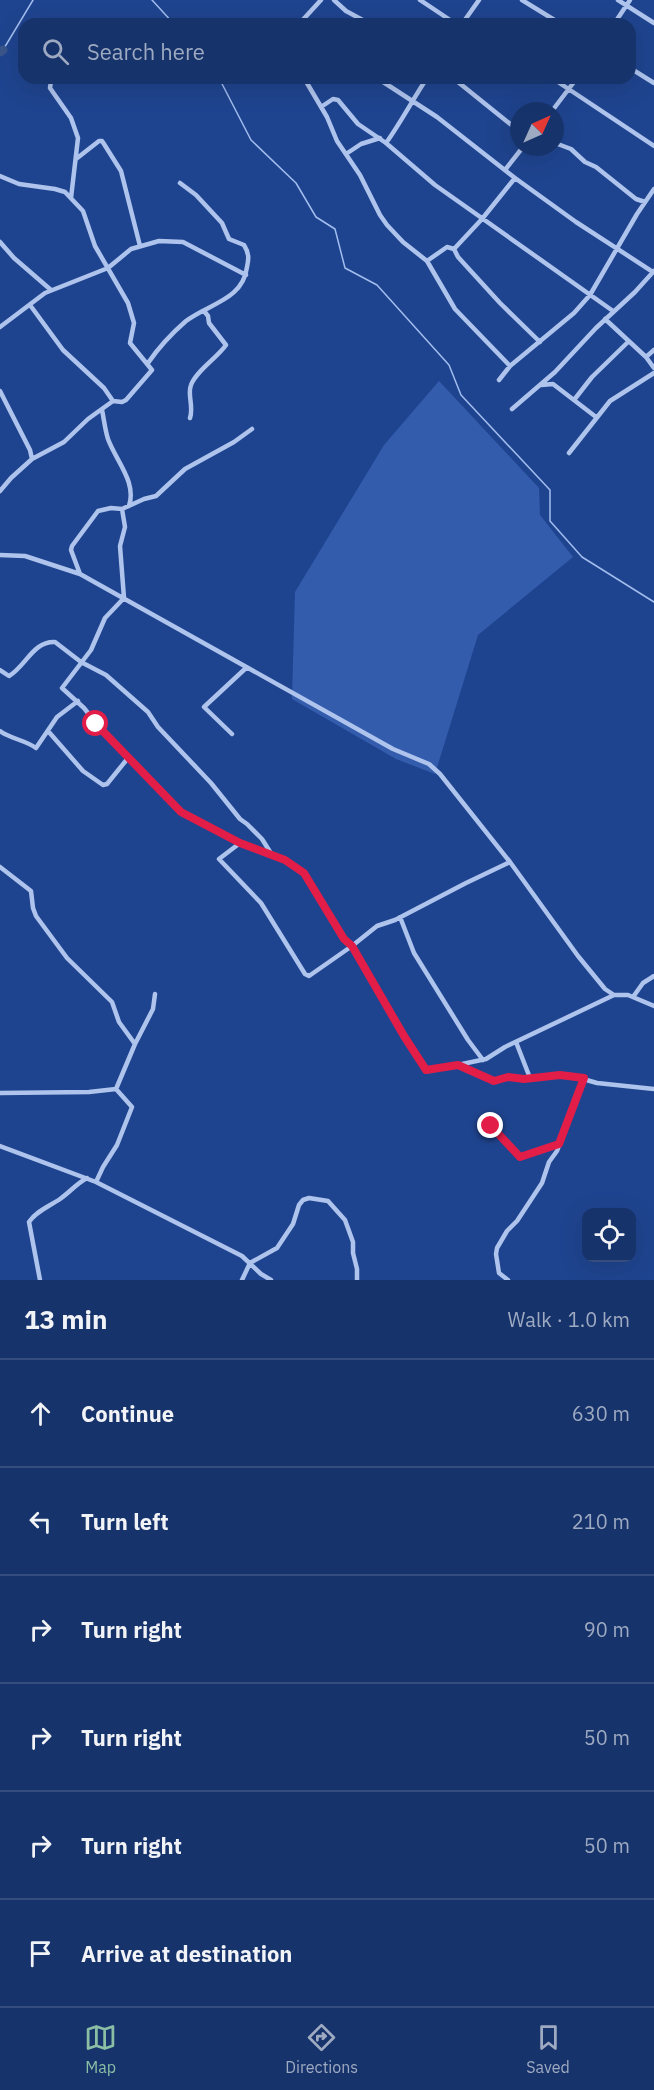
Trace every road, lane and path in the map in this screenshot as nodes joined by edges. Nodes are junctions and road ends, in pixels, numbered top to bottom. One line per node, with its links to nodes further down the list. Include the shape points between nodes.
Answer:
1 (321, 0): 9 (street)
2 (334, 0): 10 (street)
3 (420, 0): 11 (street)
4 (479, 0): 12 (street)
5 (522, 0): 13 (street)
6 (618, 0): 8 (street)
7 (630, 0): 8 (street)
8 (626, 6): 14 (street); 15 (street)
9 (304, 18)
10 (359, 18)
11 (447, 18)
12 (469, 18)
13 (551, 18)
14 (618, 18)
15 (654, 23)
16 (636, 72): 17 (street)
17 (654, 83)
18 (51, 84): 36 (street, via 78,138)
19 (308, 84): 28 (street)
20 (385, 84): 26 (street)
21 (423, 84): 26 (street)
22 (460, 84): 29 (street)
23 (561, 84): 25 (street)
24 (574, 84): 25 (street)
25 (570, 90): 27 (street); 33 (street)
26 (411, 101): 31 (street); 37 (street)
27 (560, 102)
28 (321, 107): 30 (street, via 336,98 358,124); 34 (street)
29 (510, 124)
30 (380, 138): 31 (street); 34 (street)
31 (386, 143): 46 (street)
32 (564, 146): 45 (street)
33 (654, 146)
34 (346, 154): 51 (street, via 387,225)
35 (516, 156): 37 (street)
36 (76, 159): 43 (street); 48 (street, via 102,141 121,171)
37 (504, 170): 39 (street)
38 (0, 176): 43 (street, via 24,185 56,189)
39 (515, 178): 46 (street); 49 (street)
40 (180, 183): 54 (street, via 222,224 230,239 244,245 249,256)
41 (654, 189): 42 (street)
42 (649, 196): 44 (street); 45 (street)
43 (71, 198): 52 (street, via 83,211 91,238)
44 (654, 200)
45 (645, 202): 49 (street)
46 (482, 219): 50 (street); 56 (street)
47 (0, 242): 55 (street)
48 (140, 246): 52 (street); 54 (street, via 159,241 183,242)
49 (616, 248): 53 (street); 56 (street)
50 (454, 249): 51 (street, via 447,247); 62 (street)
51 (427, 261): 67 (street, via 454,309)
52 (108, 268): 55 (street); 66 (street, via 133,319 130,343)
53 (654, 272): 59 (street)
54 (246, 275): 58 (street, via 230,296)
55 (51, 290): 57 (street)
56 (591, 296): 59 (street); 62 (street)
57 (30, 305): 61 (street); 74 (street, via 63,350)
58 (204, 311): 66 (street, via 168,337); 78 (street, via 226,345 192,381)
59 (613, 311): 60 (street)
60 (605, 319): 63 (street); 71 (street)
61 (0, 327)
62 (540, 342): 67 (street)
63 (628, 342): 65 (street); 73 (street)
64 (654, 350): 65 (street)
65 (646, 357): 68 (street)
66 (148, 363): 74 (street, via 152,370 131,395 122,402)
67 (510, 366): 70 (street)
68 (654, 368)
69 (654, 373): 77 (street, via 614,398)
70 (499, 380)
71 (538, 385): 73 (street, via 553,384); 75 (street)
72 (0, 391): 81 (street)
73 (574, 400): 77 (street)
74 (113, 401): 76 (street)
75 (512, 409)
76 (102, 410): 81 (street, via 59,445); 83 (street, via 108,440 131,490)
77 (596, 417): 80 (street)
78 (190, 418)
79 (252, 429): 83 (street, via 185,469 160,494)
80 (569, 453)
81 (32, 459): 82 (street)
82 (0, 491)
83 (129, 506): 84 (street)
84 (122, 508): 86 (street, via 98,511 75,541 71,550); 87 (street)
85 (0, 555): 86 (street, via 25,556)
86 (80, 574): 87 (street)
87 (124, 598): 88 (street, via 105,618 91,650); 89 (street)
88 (81, 662): 90 (street, via 51,641 36,649 9,676); 91 (street, via 62,688); 97 (street, via 106,675 148,712)
89 (246, 668): 94 (street, via 204,707); 98 (street, via 393,749 434,767)
90 (0, 670)
91 (78, 701): 93 (street, via 57,717); 95 (street)
92 (0, 730): 93 (street, via 36,748)
93 (48, 731): 95 (street, via 83,771 103,785)
94 (232, 734)
95 (128, 758): 96 (street, via 181,812)
96 (240, 843): 97 (street); 101 (street, via 219,860 261,903 305,974 309,976)
97 (272, 855): 101 (street, via 304,873)
98 (510, 862): 100 (street); 104 (street, via 578,956)
99 (0, 867): 108 (street, via 31,891 36,916 68,958 112,1002 119,1022)
100 (400, 917): 101 (street, via 373,928); 109 (street, via 414,953)
101 (352, 946): 110 (street, via 423,1068 429,1071)
102 (653, 976): 105 (street)
103 (155, 994): 108 (street, via 153,1009)
104 (614, 995): 105 (street); 107 (street)
105 (633, 997): 106 (street)
106 (654, 1006)
107 (516, 1042): 109 (street); 111 (street)
108 (135, 1044): 113 (street)
109 (483, 1060): 110 (street)
110 (458, 1065): 111 (street, via 491,1080)
111 (530, 1078): 112 (street)
112 (584, 1078): 114 (street); 117 (street)
113 (116, 1089): 115 (street); 120 (street, via 132,1107)
114 (654, 1089)
115 (0, 1093)
116 (491, 1126): 117 (street, via 520,1157)
117 (559, 1144): 126 (street, via 542,1183 497,1248 499,1273)
118 (0, 1146): 119 (street)
119 (87, 1178): 120 (street); 122 (street, via 29,1222)
120 (96, 1182): 121 (street)
121 (250, 1263): 123 (street); 124 (street); 125 (street, via 277,1248 303,1200 325,1199 345,1220 352,1237)
122 (40, 1280)
123 (242, 1280)
124 (271, 1280)
125 (357, 1280)
126 (508, 1280)

